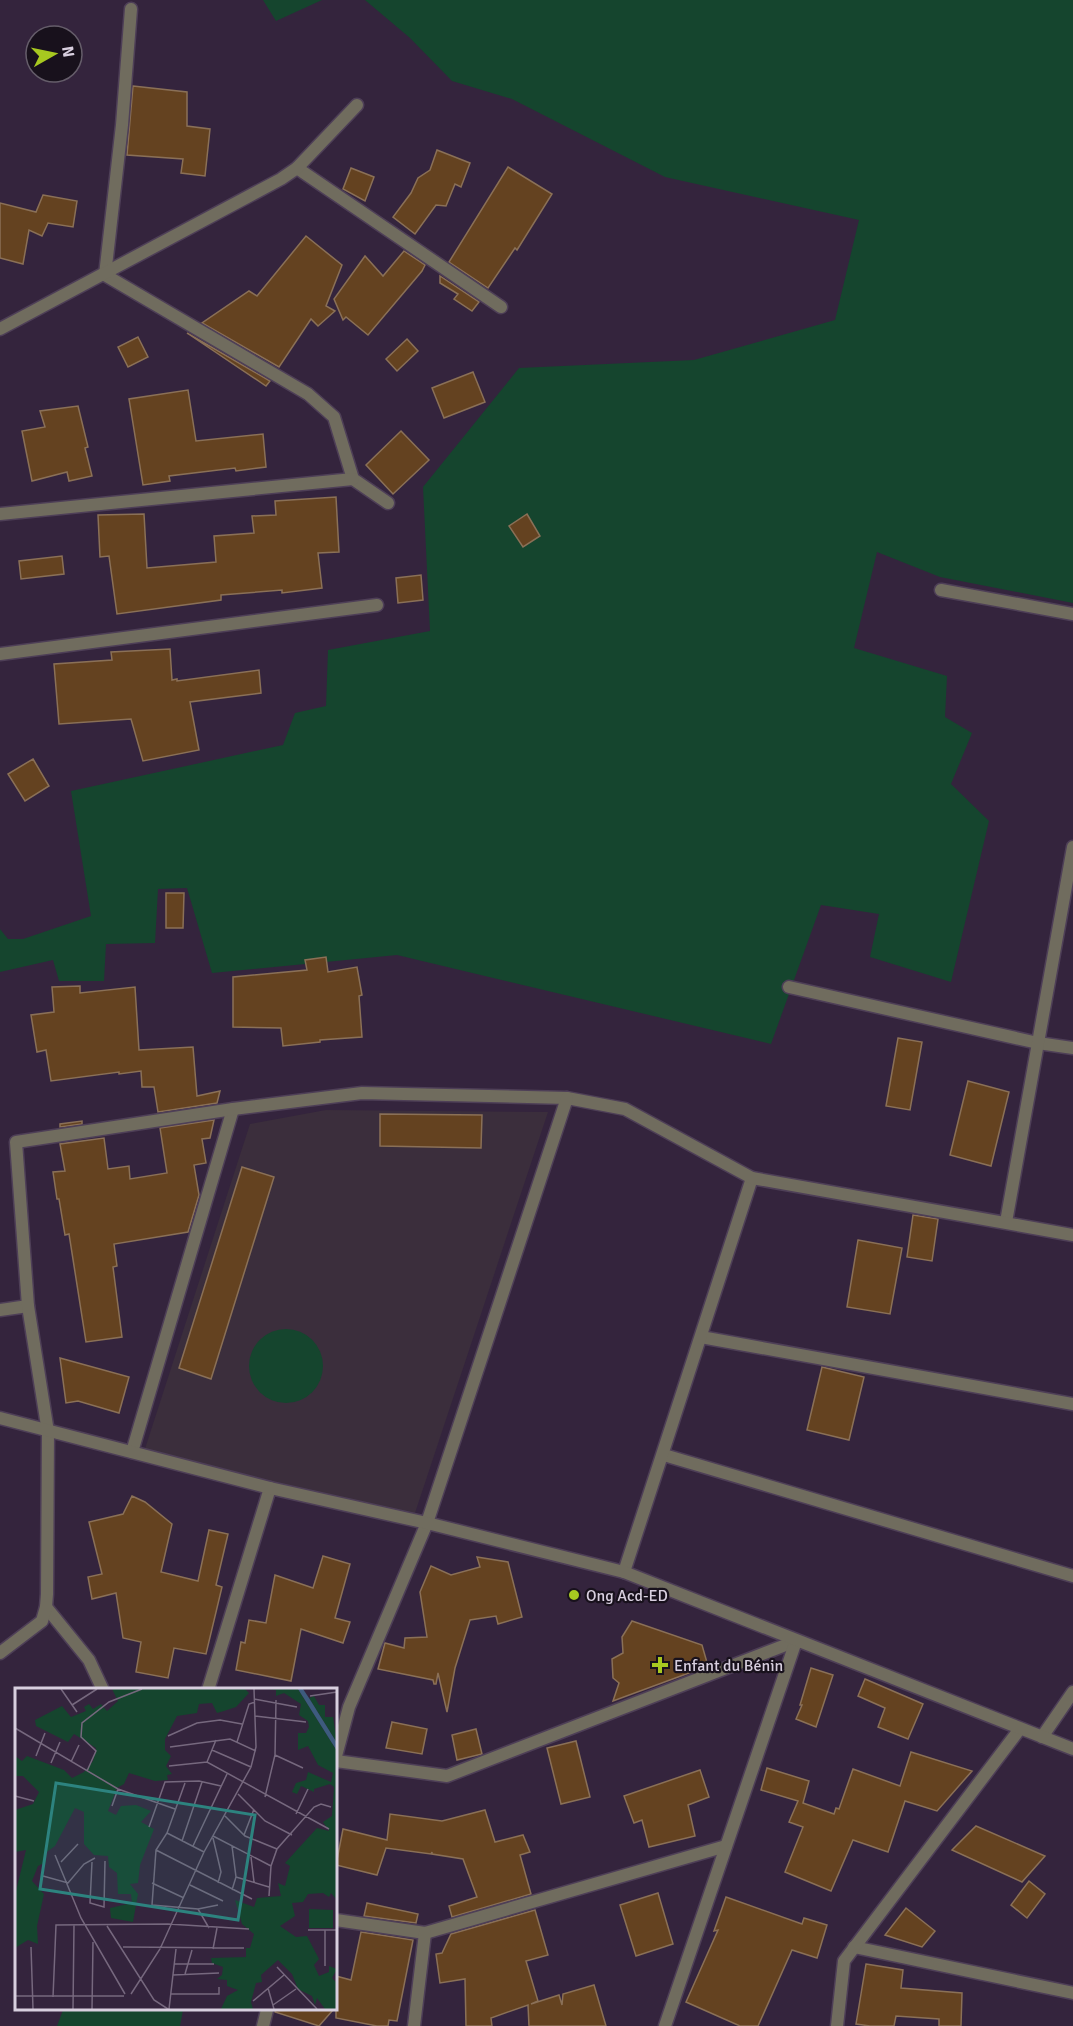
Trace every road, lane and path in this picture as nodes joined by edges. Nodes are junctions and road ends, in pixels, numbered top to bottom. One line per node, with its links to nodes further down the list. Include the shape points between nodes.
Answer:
1 (131, 9): 4 (street)
2 (357, 105): 3 (street)
3 (297, 168): 4 (street); 5 (street)
4 (105, 275): 6 (street); 7 (street, via 321,404 334,417)
5 (501, 307)
6 (0, 329)
7 (353, 480): 8 (street); 9 (street)
8 (388, 503)
9 (0, 514)
10 (942, 590): 12 (street)
11 (377, 605): 13 (street)
12 (1073, 614)
13 (0, 654)
14 (1073, 847): 16 (street)
15 (789, 987): 16 (street)
16 (1038, 1043): 17 (street); 21 (street)
17 (1073, 1048)
18 (567, 1098): 19 (street, via 362,1093); 20 (street, via 625,1109); 32 (street)
19 (233, 1109): 23 (street, via 16,1142); 29 (street)
20 (752, 1178): 21 (street); 25 (street)
21 (1006, 1222): 22 (street)
22 (1073, 1235)
23 (28, 1306): 24 (street); 28 (street)
24 (0, 1310)
25 (701, 1337): 26 (street); 30 (street)
26 (1073, 1404)
27 (0, 1418): 28 (street)
28 (48, 1432): 29 (street); 35 (street)
29 (132, 1452): 31 (street)
30 (664, 1455): 33 (street); 34 (street)
31 (270, 1488): 32 (street); 39 (street)
32 (427, 1523): 33 (street); 43 (street, via 349,1707)
33 (624, 1572): 36 (street)
34 (1073, 1576)
35 (46, 1607): 37 (street, via 42,1621); 38 (street, via 89,1660)
36 (796, 1641): 41 (street); 45 (street, via 447,1776); 46 (street)
37 (0, 1653)
38 (102, 1688)
39 (209, 1688)
40 (1073, 1692): 42 (street)
41 (1019, 1730): 42 (street); 49 (street)
42 (1042, 1737): 44 (street)
43 (338, 1748)
44 (1073, 1749)
45 (338, 1761)
46 (726, 1846): 48 (street); 54 (street)
47 (338, 1920): 48 (street)
48 (425, 1933): 53 (street)
49 (854, 1947): 50 (street); 55 (street, via 844,1961)
50 (1073, 1993)
51 (267, 2011): 52 (street)
52 (263, 2026)
53 (414, 2026)
54 (666, 2026)
55 (837, 2026)

